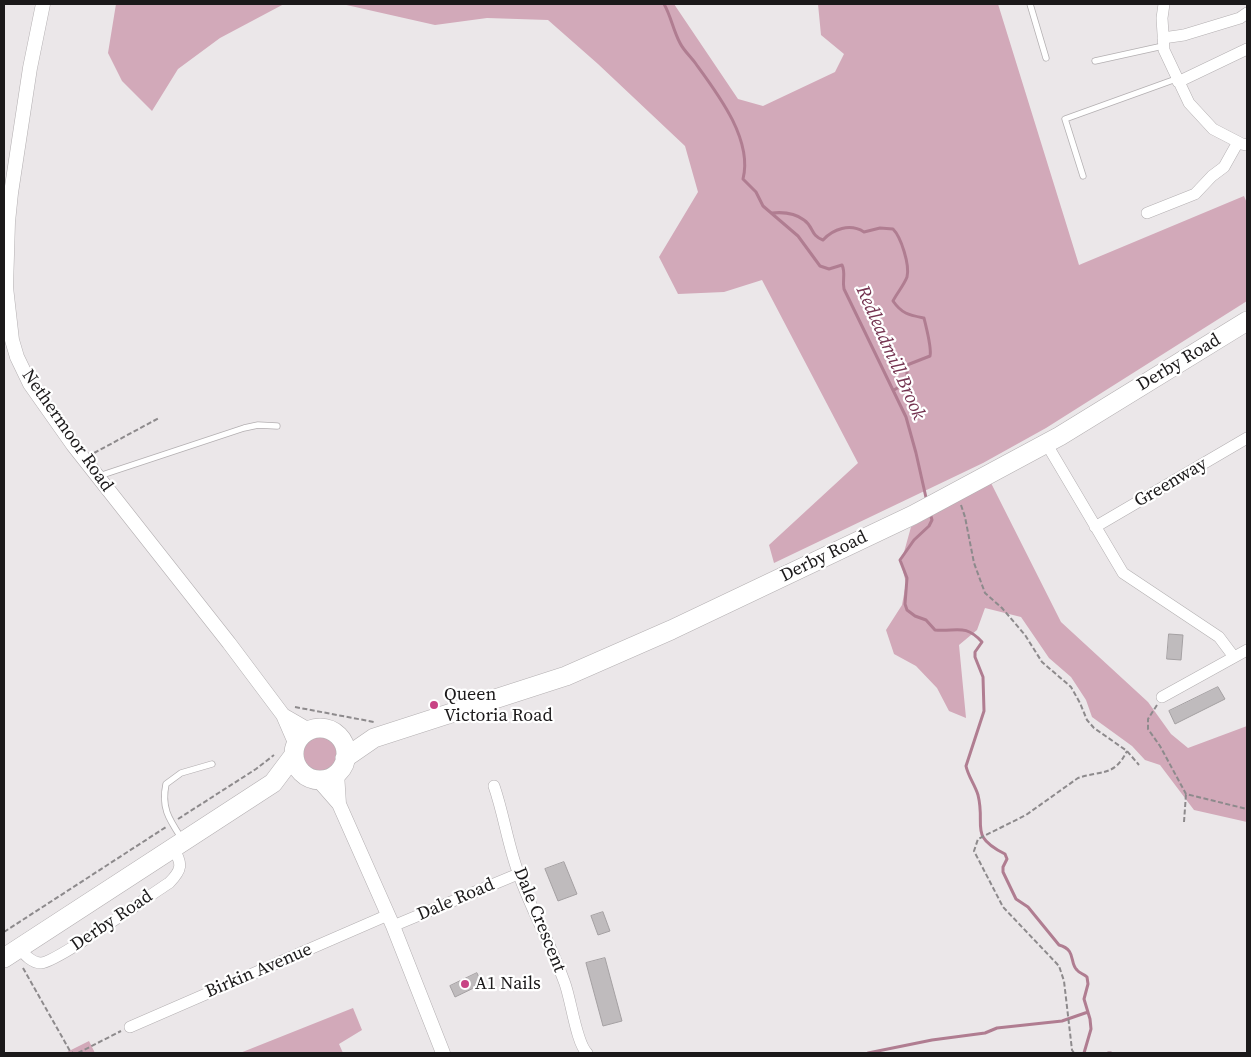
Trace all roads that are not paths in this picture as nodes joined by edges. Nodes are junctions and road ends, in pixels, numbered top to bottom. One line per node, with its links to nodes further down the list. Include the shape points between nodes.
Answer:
1 (42, 4): 17 (street, Nethermoor Road, via 11,193 6,287 12,340 30,384)
2 (1030, 4): 7 (lane)
3 (1164, 4): 5 (street)
4 (1247, 13): 5 (street)
5 (1163, 42): 8 (lane); 9 (street)
6 (1247, 49): 9 (street)
7 (1046, 58)
8 (1095, 61)
9 (1177, 80): 10 (street, via 1189,103 1213,129); 11 (lane, via 1065,119)
10 (1242, 143): 12 (street, via 1224,167 1195,194)
11 (1083, 176)
12 (1147, 213)
13 (1247, 321): 16 (highway, Derby Road)
14 (277, 426): 17 (lane, via 244,428)
15 (1247, 438): 18 (street, Greenway)
16 (1046, 443): 18 (street); 24 (highway, Derby Road, via 913,515 680,626 566,676)
17 (98, 477): 22 (street, Nethermoor Road)
18 (1095, 527): 20 (street, via 1123,573 1219,637)
19 (1247, 650): 20 (street)
20 (1234, 657): 21 (street)
21 (1162, 697)
22 (286, 710): 23 (street, Nethermoor Road); 26 (street, Nethermoor Road)
23 (309, 730): 25 (highway, via 319,728); 26 (highway)
24 (377, 730): 25 (highway, Derby Road); 28 (highway, Derby Road)
25 (337, 735): 28 (highway, via 345,750)
26 (289, 751): 29 (highway, via 298,768); 30 (highway)
27 (212, 764): 33 (lane, via 182,773 166,784 163,798)
28 (341, 765): 29 (highway, via 332,777); 32 (street)
29 (313, 778): 30 (highway); 32 (street)
30 (273, 783): 33 (highway, Derby Road)
31 (494, 786): 34 (street, Dale Crescent)
32 (339, 804): 35 (street)
33 (178, 845): 36 (highway, Derby Road); 36 (street, Derby Road, via 178,874 169,883 52,960 41,963)
34 (518, 874): 35 (street, Dale Road); 39 (street, Dale Crescent, via 564,981 582,1049)
35 (391, 921): 37 (street, Birkin Avenue); 38 (street)
36 (17, 955)
37 (130, 1027)
38 (443, 1053)
39 (587, 1053)

